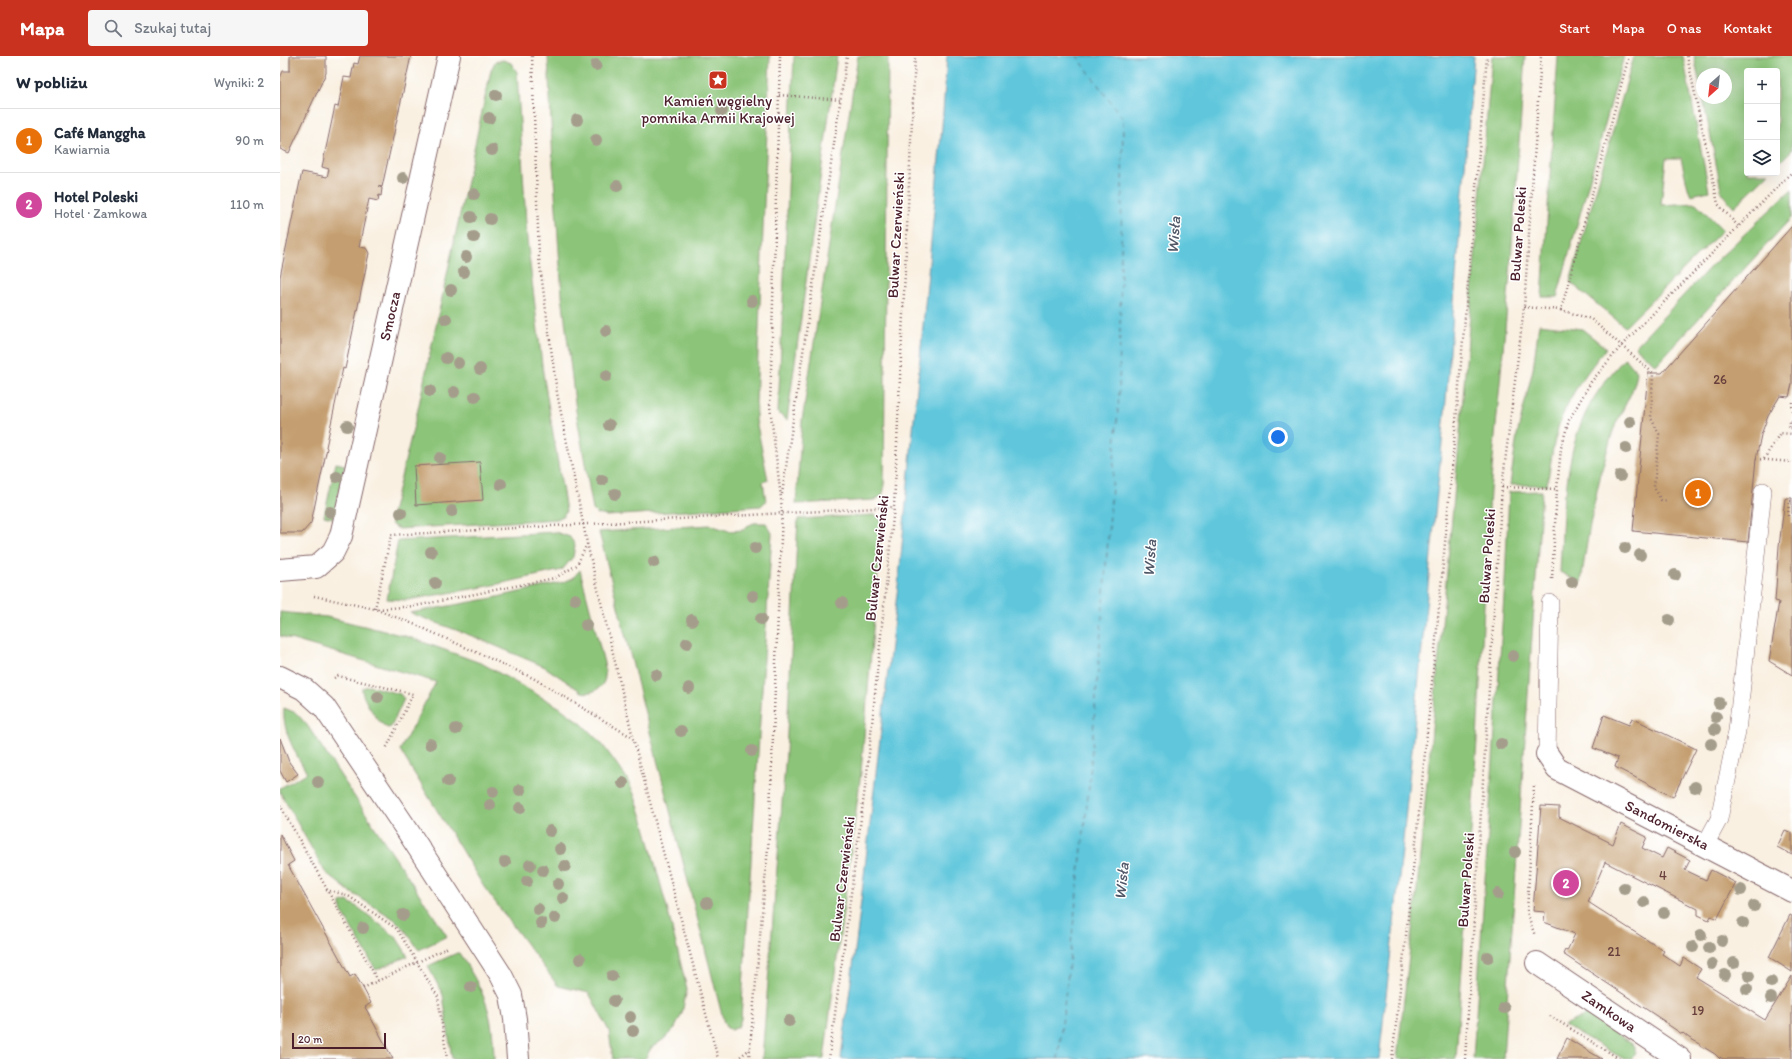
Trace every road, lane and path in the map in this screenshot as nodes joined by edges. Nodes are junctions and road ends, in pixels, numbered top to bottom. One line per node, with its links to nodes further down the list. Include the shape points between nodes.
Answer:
1 (449, 56): 36 (street, Smocza, via 341,536 333,552 316,567)
2 (532, 56): 34 (path, via 539,258 557,393)
3 (780, 56): 10 (path)
4 (847, 56): 11 (path)
5 (915, 56): 31 (path, Bulwar Czerwieński)
6 (1487, 56): 64 (path, via 1453,459 1411,896)
7 (1541, 56): 14 (path, Bulwar Poleski)
8 (1629, 56): 15 (path)
9 (1687, 56): 13 (path, via 1718,204)
10 (779, 95): 11 (path); 28 (path, via 770,406)
11 (841, 100): 28 (path)
12 (1792, 172): 13 (path)
13 (1738, 226): 16 (path)
14 (1524, 307): 15 (path); 25 (path, Bulwar Poleski)
15 (1560, 310): 16 (path, via 1592,319)
16 (1622, 345): 26 (path, via 1591,382 1569,420 1561,448); 29 (path, via 1653,373 1651,418 1659,434 1654,487 1661,500)
17 (1792, 404): 18 (path)
18 (1792, 413)
19 (1792, 420): 20 (path)
20 (1792, 428)
21 (1792, 434): 23 (path, via 1780,433)
22 (1756, 459): 23 (path)
23 (1764, 459): 24 (path)
24 (1792, 462)
25 (1502, 487): 26 (path); 65 (path, Bulwar Poleski)
26 (1557, 488): 38 (path)
27 (1763, 491): 47 (lane, via 1737,731 1719,819)
28 (782, 498): 32 (path)
29 (1668, 501)
30 (1792, 502): 33 (path, via 1790,501)
31 (894, 507): 32 (path); 63 (path, Bulwar Czerwieński, via 867,773)
32 (782, 513): 34 (path); 57 (path, via 768,836)
33 (1788, 518)
34 (583, 524): 35 (path); 39 (path, via 391,535)
35 (587, 543): 39 (path, via 577,565 555,578 415,606); 42 (path)
36 (280, 570)
37 (309, 595): 39 (path)
38 (1550, 603): 43 (lane)
39 (375, 609): 42 (path, via 533,678)
40 (280, 677): 41 (street)
41 (304, 689): 44 (street, via 324,707); 44 (path, via 338,676 413,694)
42 (633, 738): 60 (path)
43 (1547, 754): 47 (street, Sandomierska, via 1557,769)
44 (372, 778): 50 (street)
45 (1535, 782): 51 (path, via 1527,912)
46 (280, 805): 48 (path)
47 (1705, 845): 49 (street, Sandomierska)
48 (326, 890): 52 (path, via 347,895 397,928); 54 (path)
49 (1792, 891)
50 (475, 935): 52 (path); 59 (street, via 511,995)
51 (1536, 938)
52 (418, 962): 54 (path); 58 (path, via 438,997)
53 (1537, 963): 67 (street, Zamkowa)
54 (378, 981): 55 (path)
55 (363, 988)
56 (1550, 1016): 66 (path)
57 (750, 1049): 61 (path); 62 (path)
58 (447, 1059)
59 (518, 1059)
60 (718, 1059)
61 (737, 1059)
62 (749, 1059)
63 (830, 1059)
64 (1392, 1059)
65 (1465, 1059)
66 (1620, 1059)
67 (1680, 1059)

